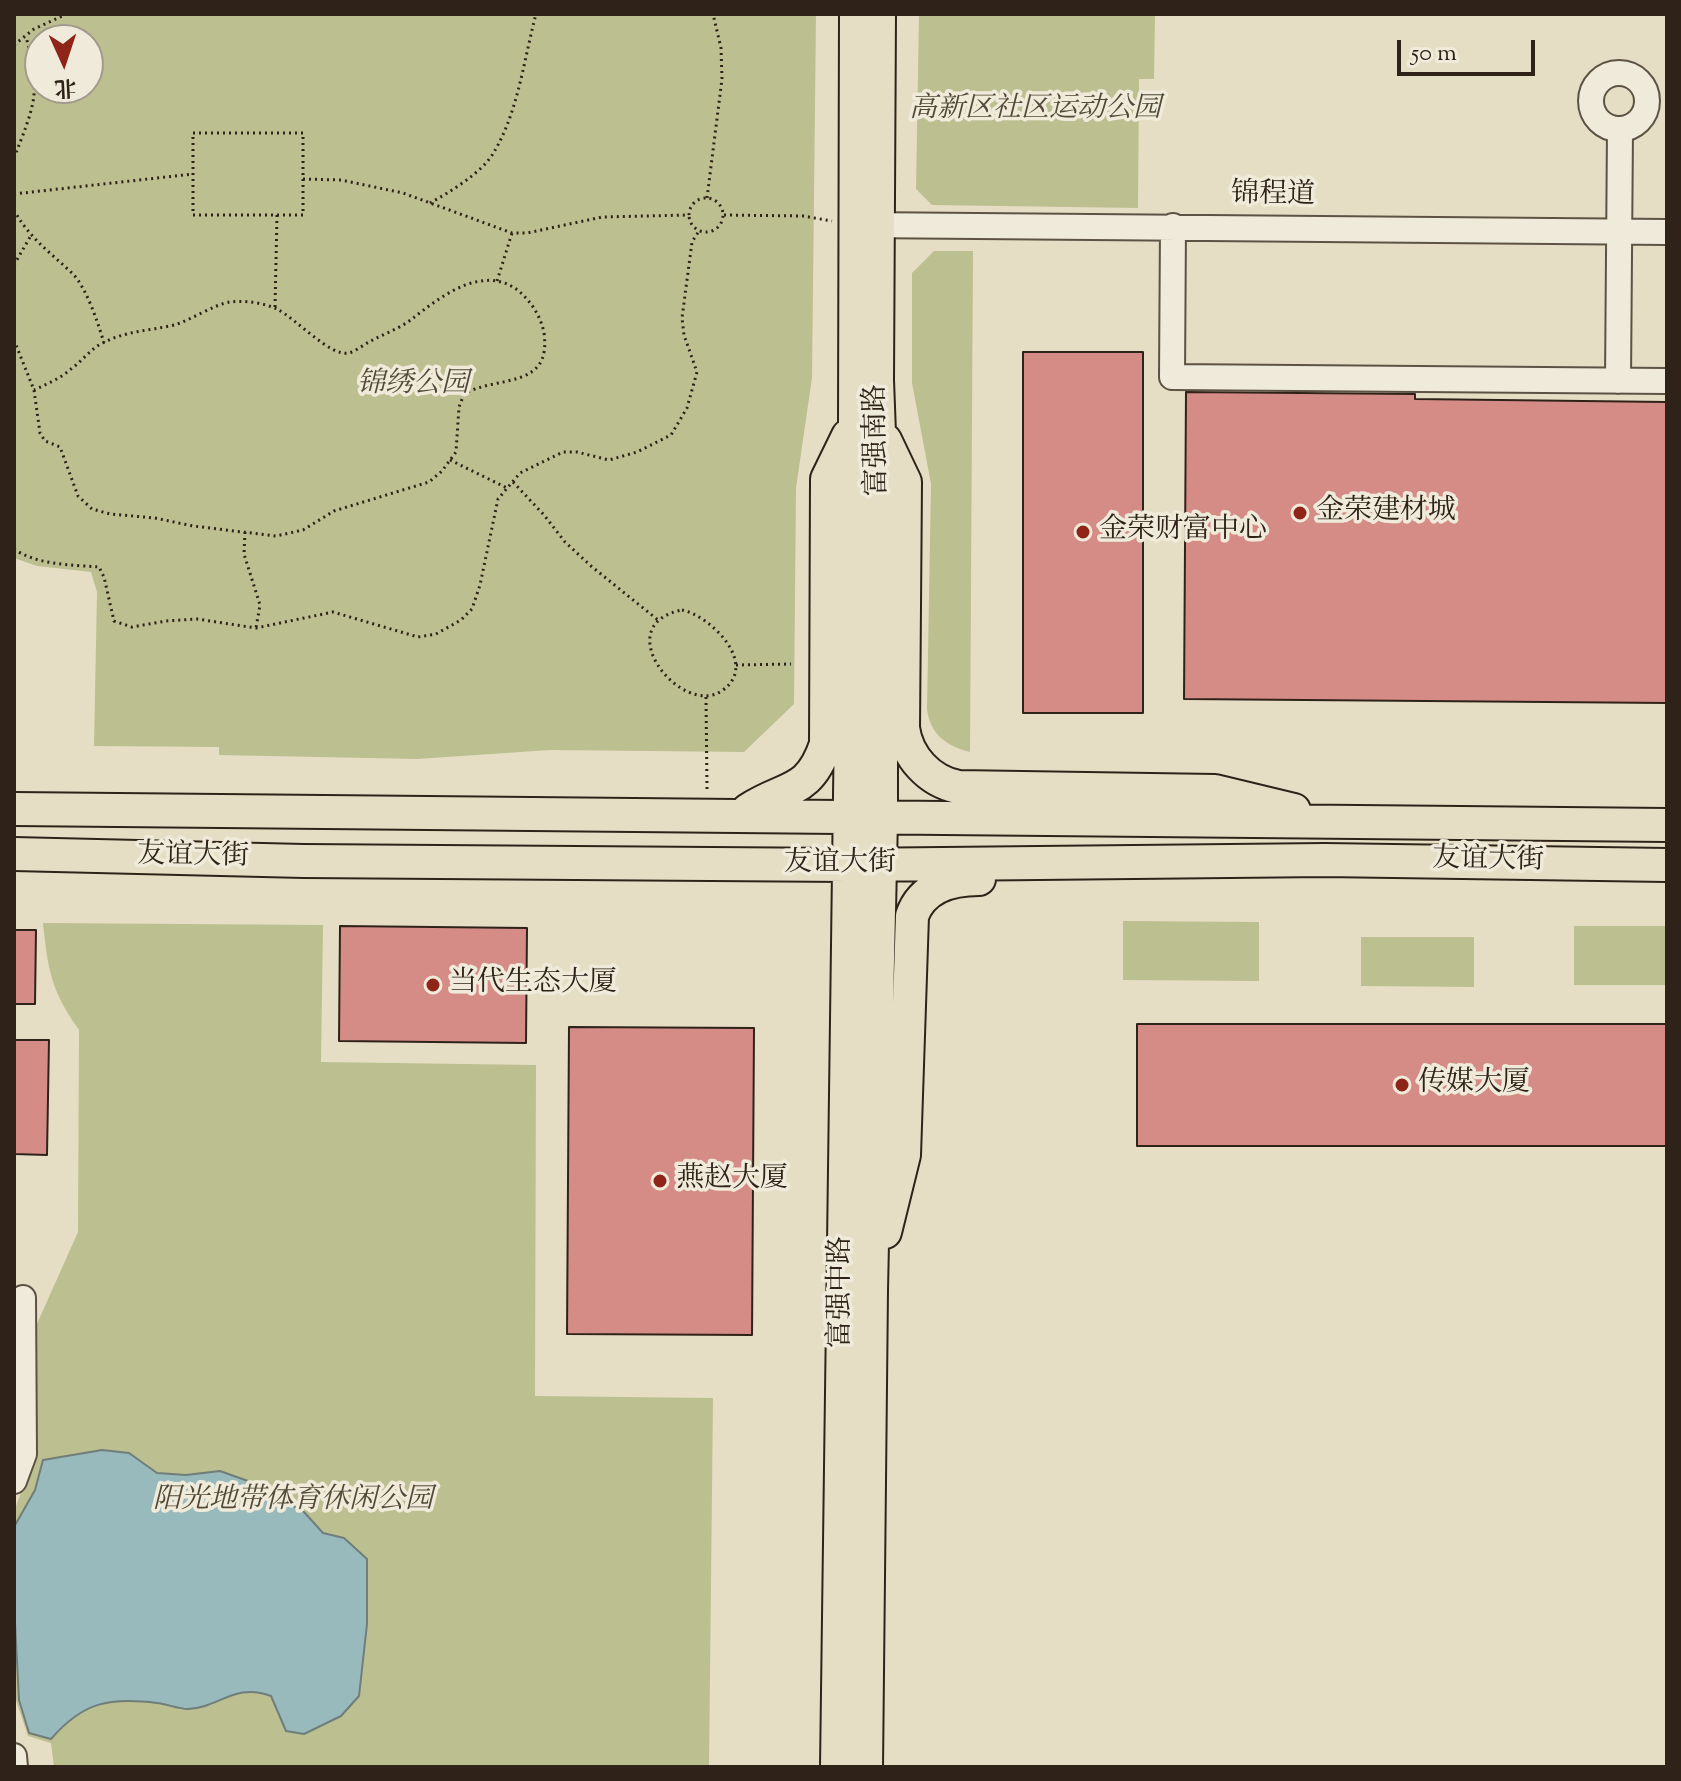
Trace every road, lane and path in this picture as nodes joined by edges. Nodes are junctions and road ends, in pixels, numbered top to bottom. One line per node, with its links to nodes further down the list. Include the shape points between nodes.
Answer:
1 (67, 14): 6 (path)
2 (536, 14): 15 (path, via 512,110 493,155)
3 (713, 14): 14 (path, via 722,79)
4 (856, 14): 20 (main road, 富强南路)
5 (879, 14): 20 (main road, 富强南路)
6 (45, 24)
7 (32, 104): 10 (path)
8 (1657, 104): 9 (street, via 1635,124); 9 (street, via 1627,74 1601,80 1591,96 1594,114 1605,125)
9 (1620, 129): 23 (street)
10 (14, 158)
11 (193, 174): 12 (path, via 193,133 303,133); 13 (path); 17 (path, via 193,215)
12 (303, 179): 15 (path, via 341,180); 17 (path, via 303,215)
13 (14, 194)
14 (707, 198): 18 (path, via 694,203); 19 (path, via 719,203)
15 (430, 203): 25 (path)
16 (14, 210): 26 (path)
17 (277, 215): 29 (path)
18 (689, 215): 22 (path); 25 (path, via 602,217)
19 (724, 215): 20 (path, via 803,216); 22 (path, via 718,228)
20 (867, 225): 21 (street, 锦程道); 35 (main road, 富强南路)
21 (1173, 226): 23 (street, 锦程道); 32 (street, via 1172,377)
22 (699, 231): 37 (path, via 692,242 682,318 697,372 687,408 671,435 609,460 563,452 520,473)
23 (1619, 232): 24 (street, 锦程道); 32 (street)
24 (1667, 232)
25 (512, 233): 28 (path)
26 (30, 236): 27 (path); 31 (path, via 75,276)
27 (14, 265)
28 (497, 281): 29 (path, via 460,287 347,353 335,352); 36 (path, via 528,299 540,318 541,361 535,372 521,378 464,394 456,452)
29 (275, 308): 31 (path, via 227,302 202,315)
30 (14, 340): 34 (path)
31 (104, 343): 34 (path, via 70,371)
32 (1618, 381): 33 (street)
33 (1667, 381)
34 (34, 390): 39 (path, via 40,433 60,447 78,496 92,509)
35 (867, 423): 47 (main road, via 827,479 826,744 816,768 795,788); 48 (main road, 富强南路); 49 (main road, 富强南路, via 881,487); 50 (main road, via 905,482 903,728 911,752 934,779 958,787 1215,791)
36 (450, 460): 38 (path); 39 (path, via 429,482 334,511 303,530 276,536)
37 (513, 482): 38 (path); 41 (path, via 565,542)
38 (507, 488): 42 (path, via 498,499 472,609 436,634 418,637 333,612)
39 (245, 532): 42 (path, via 244,554 260,605)
40 (14, 549): 42 (path, via 64,565 99,567 114,621 132,627 197,619)
41 (658, 620): 44 (path, via 669,612 694,612 734,652); 45 (path, via 648,643 651,656 690,695)
42 (256, 628)
43 (791, 664): 44 (path)
44 (736, 665): 45 (path, via 726,688)
45 (706, 697): 47 (path)
46 (14, 809): 47 (main road, 友谊大街)
47 (723, 815): 48 (main road, 友谊大街)
48 (849, 816): 49 (main road, 友谊大街); 54 (main road, 富强中路)
49 (881, 817): 50 (main road, 友谊大街); 55 (main road, 富强南路)
50 (1355, 824): 51 (main road, 友谊大街)
51 (1667, 825)
52 (14, 854): 54 (main road, 友谊大街)
53 (1325, 860): 55 (main road, 友谊大街); 56 (main road, 友谊大街); 57 (main road, via 1241,875 966,879 923,896 910,933 903,1167)
54 (847, 865): 55 (main road, 友谊大街); 63 (main road, 富强中路)
55 (880, 865): 57 (main road, 富强中路)
56 (1667, 865)
57 (871, 1290): 64 (main road, 富强中路)
58 (23, 1298): 59 (street)
59 (19, 1423): 60 (street, via 24,1454)
60 (14, 1481)
61 (14, 1756): 62 (street)
62 (15, 1767)
63 (837, 1767)
64 (866, 1767)

